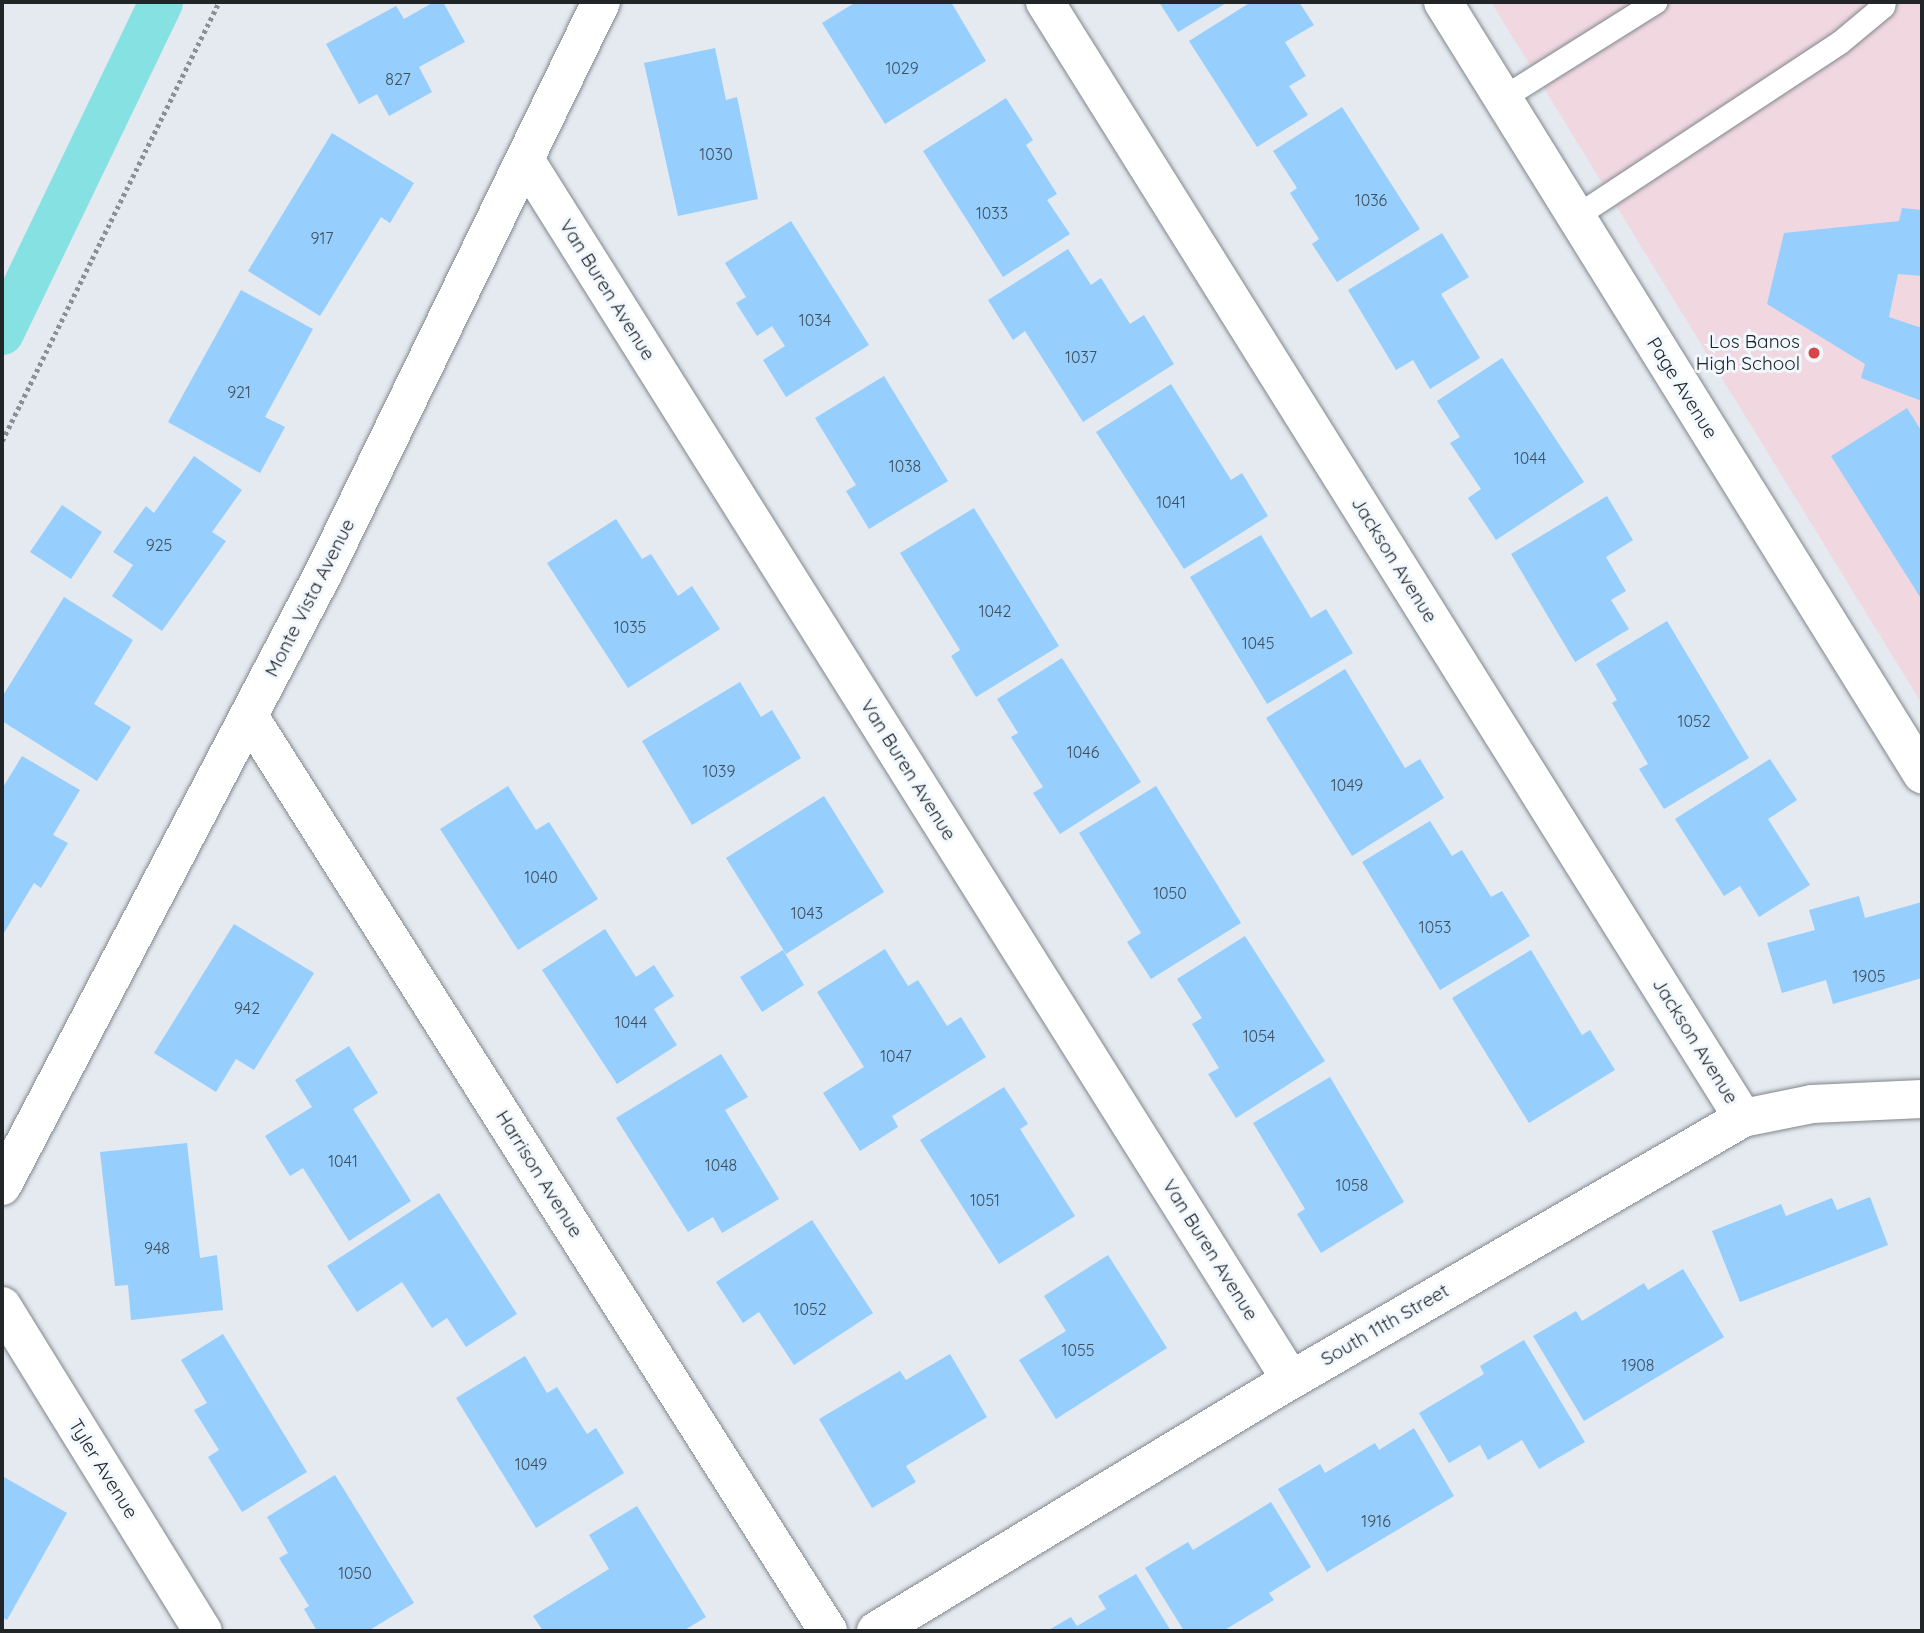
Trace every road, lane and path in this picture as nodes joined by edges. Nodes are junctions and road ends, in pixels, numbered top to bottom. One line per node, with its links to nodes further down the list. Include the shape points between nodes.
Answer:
1 (219, 2): 10 (path)
2 (601, 2): 8 (street, Monte Vista Avenue)
3 (1045, 2): 14 (street, Jackson Avenue)
4 (1443, 2): 7 (street, Page Avenue)
5 (1655, 2): 7 (lane)
6 (1884, 2): 9 (lane, via 1840,42)
7 (1502, 99): 9 (street, Page Avenue)
8 (526, 161): 11 (street, Monte Vista Avenue); 17 (street, Van Buren Avenue)
9 (1576, 216): 12 (street, Page Avenue)
10 (2, 441)
11 (249, 716): 15 (street, Monte Vista Avenue); 19 (street, Harrison Avenue)
12 (1922, 774)
13 (1922, 1099): 14 (street, South 11th Street, via 1812,1104)
14 (1743, 1118): 17 (street, South 11th Street)
15 (2, 1186)
16 (2, 1306): 18 (street, Tyler Avenue)
17 (1291, 1380): 20 (street, South 11th Street)
18 (203, 1631)
19 (828, 1631)
20 (876, 1631)

